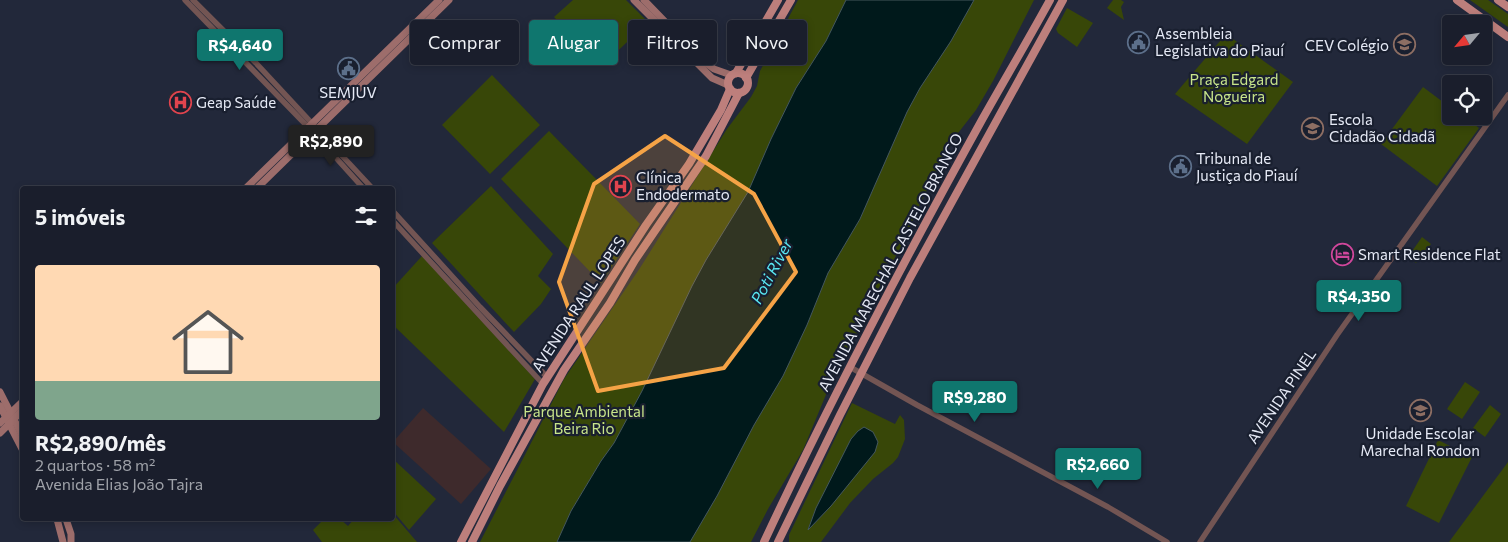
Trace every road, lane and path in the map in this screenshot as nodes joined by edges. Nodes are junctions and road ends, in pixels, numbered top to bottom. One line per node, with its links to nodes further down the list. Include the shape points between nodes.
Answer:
1 (185, 0): 20 (street)
2 (194, 0): 20 (street, via 256,62)
3 (439, 0): 20 (main road)
4 (449, 0): 20 (main road)
5 (634, 0): 17 (main road, via 712,78)
6 (644, 0): 15 (main road, via 703,61 714,69)
7 (778, 0): 15 (main road)
8 (791, 0): 16 (main road)
9 (1050, 0): 27 (main road, AVENIDA MARECHAL CASTELO BRANCO)
10 (1063, 0): 28 (main road, AVENIDA MARECHAL CASTELO BRANCO)
11 (1457, 0): 14 (main road)
12 (1498, 0): 13 (main road)
13 (1508, 7)
14 (1508, 36)
15 (734, 74): 16 (main road); 17 (main road, via 728,80)
16 (746, 78): 18 (main road, via 746,87)
17 (729, 87): 18 (main road); 29 (main road, AVENIDA RAUL LOPES, via 721,110 689,164)
18 (739, 92): 31 (main road, AVENIDA RAUL LOPES, via 706,156)
19 (1508, 96): 54 (street, AVENIDA PINEL, via 1336,336)
20 (313, 128): 21 (main road); 22 (main road); 23 (street); 24 (street)
21 (248, 186)
22 (259, 186)
23 (361, 186)
24 (370, 186)
25 (395, 213): 33 (street)
26 (395, 223): 33 (street)
27 (916, 243): 28 (main road); 30 (main road, AVENIDA MARECHAL CASTELO BRANCO)
28 (926, 250): 32 (main road, AVENIDA MARECHAL CASTELO BRANCO)
29 (572, 339): 31 (main road, via 575,346); 33 (main road, AVENIDA RAUL LOPES)
30 (850, 367): 32 (street); 42 (main road, AVENIDA MARECHAL CASTELO BRANCO)
31 (564, 370): 50 (main road, AVENIDA RAUL LOPES)
32 (861, 373): 44 (main road, AVENIDA MARECHAL CASTELO BRANCO); 53 (street)
33 (545, 380): 49 (main road, AVENIDA RAUL LOPES)
34 (0, 392): 38 (main road)
35 (20, 405): 38 (main road)
36 (0, 406): 38 (main road)
37 (20, 412): 38 (main road)
38 (10, 418): 39 (main road); 40 (main road); 41 (main road); 43 (main road)
39 (0, 423)
40 (20, 431)
41 (0, 433)
42 (812, 440): 44 (main road); 51 (main road, AVENIDA MARECHAL CASTELO BRANCO)
43 (20, 444)
44 (825, 446): 52 (main road, AVENIDA MARECHAL CASTELO BRANCO)
45 (58, 521): 47 (main road)
46 (67, 521): 48 (main road)
47 (63, 542)
48 (71, 542)
49 (461, 542)
50 (472, 542)
51 (764, 542)
52 (778, 542)
53 (1167, 542)
54 (1200, 542)

